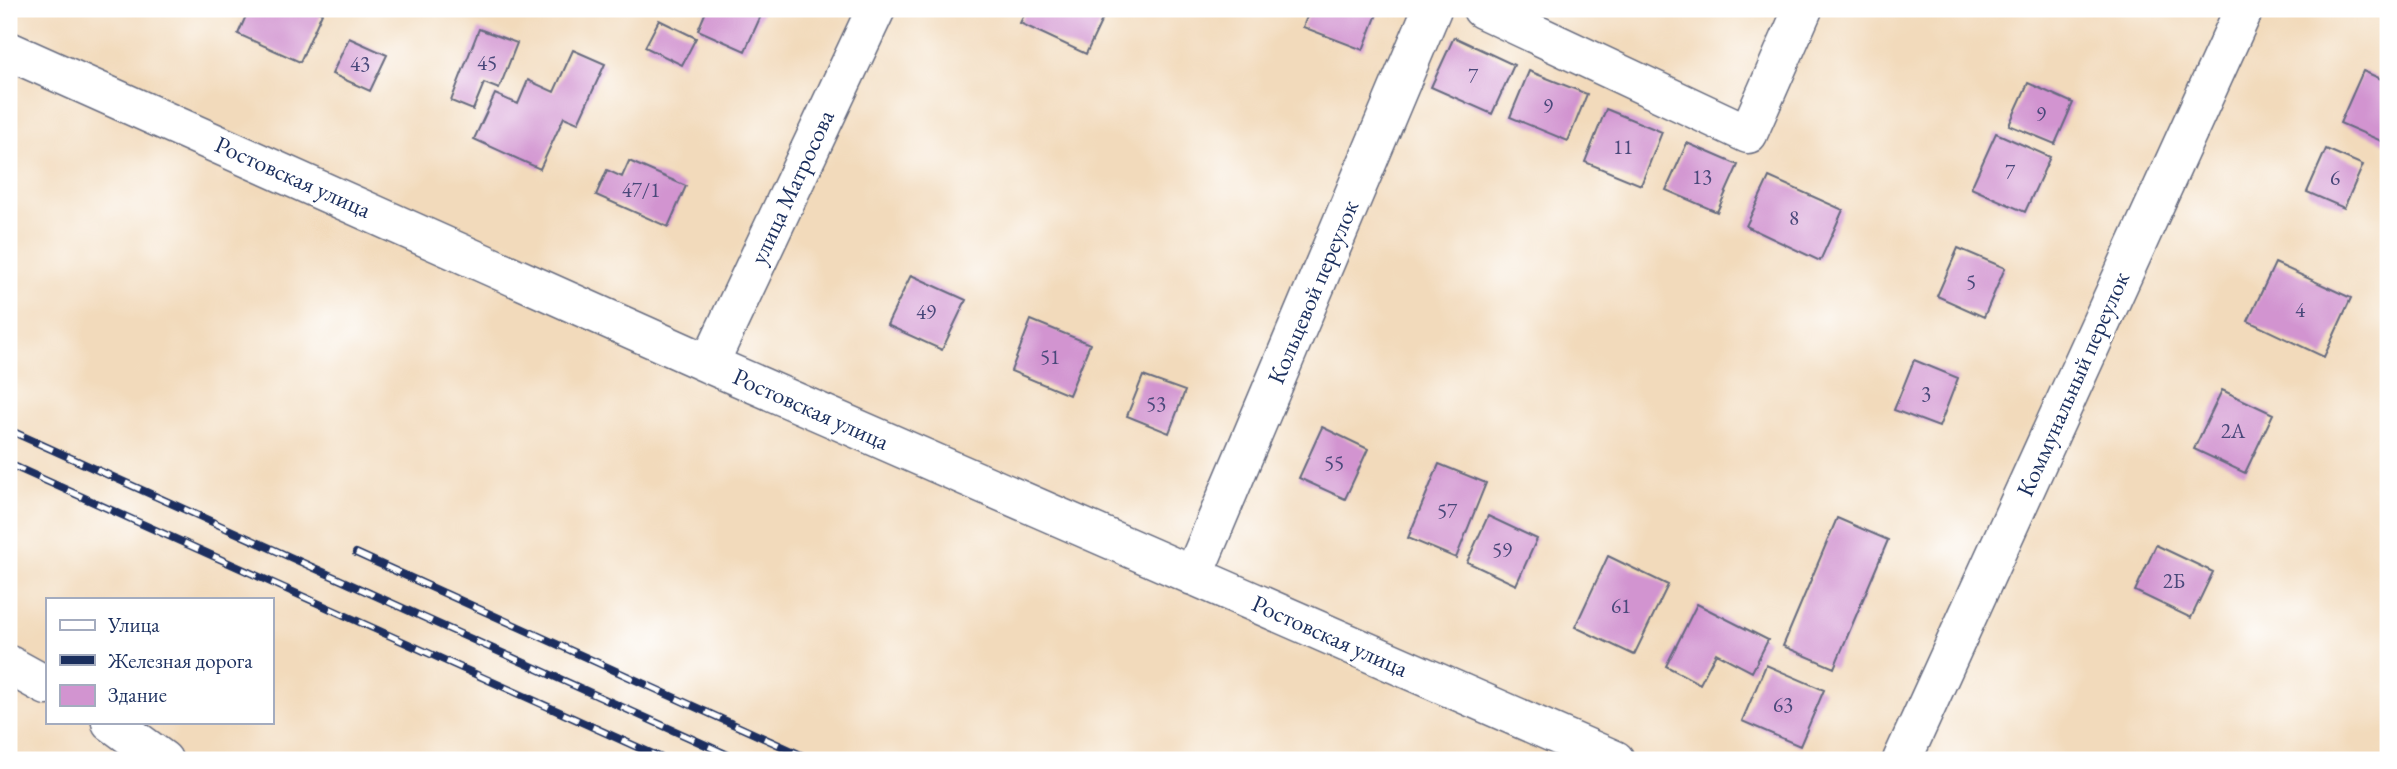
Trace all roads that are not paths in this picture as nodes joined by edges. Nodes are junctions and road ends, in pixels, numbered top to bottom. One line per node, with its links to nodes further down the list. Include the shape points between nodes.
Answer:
1 (876, 9): 8 (street, улица Матросова)
2 (1432, 9): 9 (street, Кольцевой переулок)
3 (1482, 9): 6 (street)
4 (1803, 9): 6 (street, via 1748,134)
5 (2244, 9): 15 (street, Коммунальный переулок)
6 (1533, 20)
7 (9, 51): 8 (street, Ростовская улица)
8 (709, 364): 9 (street, Ростовская улица)
9 (1193, 576): 14 (street, Ростовская улица)
10 (9, 665): 11 (street)
11 (46, 685)
12 (114, 724): 13 (street)
13 (163, 760)
14 (1615, 760)
15 (1902, 760)

